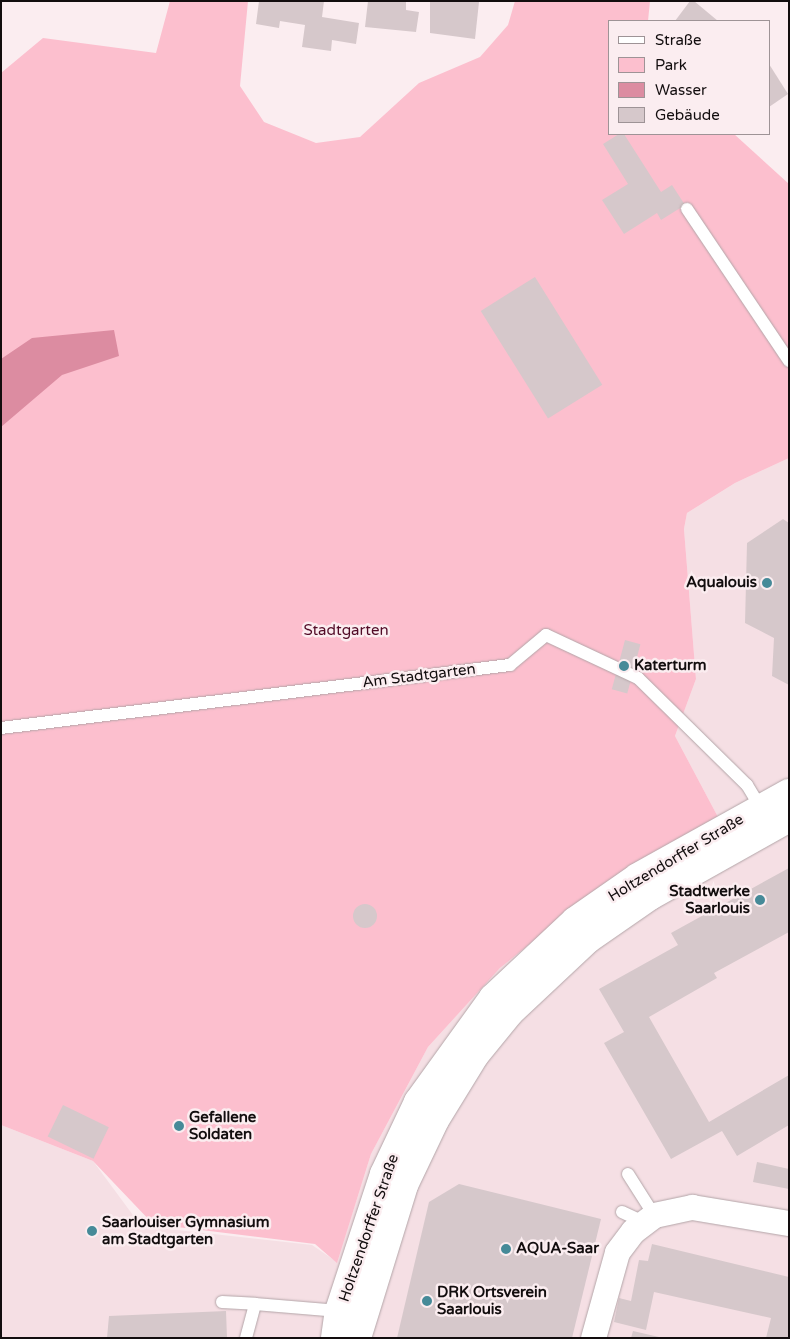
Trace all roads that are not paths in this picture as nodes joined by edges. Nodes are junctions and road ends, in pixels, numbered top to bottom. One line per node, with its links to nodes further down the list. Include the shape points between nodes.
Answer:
1 (687, 209): 2 (lane)
2 (789, 361)
3 (1, 728): 5 (lane, Am Stadtgarten, via 510,665 546,635 638,678 747,785)
4 (789, 793): 5 (street, Holtzendorffer Straße)
5 (761, 808): 12 (street, Holtzendorffer Straße, via 638,877 575,921 493,998 418,1102 384,1174)
6 (789, 818): 15 (street, Holtzendorffer Straße, via 642,902 566,958 510,1012 475,1055 435,1120 404,1185)
7 (628, 1174): 8 (lane)
8 (640, 1216): 9 (street, via 692,1207); 16 (street, via 613,1262)
9 (789, 1223)
10 (222, 1302): 11 (lane)
11 (255, 1304): 12 (lane); 13 (lane)
12 (339, 1311): 14 (street, Holtzendorffer Straße)
13 (246, 1338)
14 (335, 1338)
15 (357, 1338)
16 (593, 1338)

